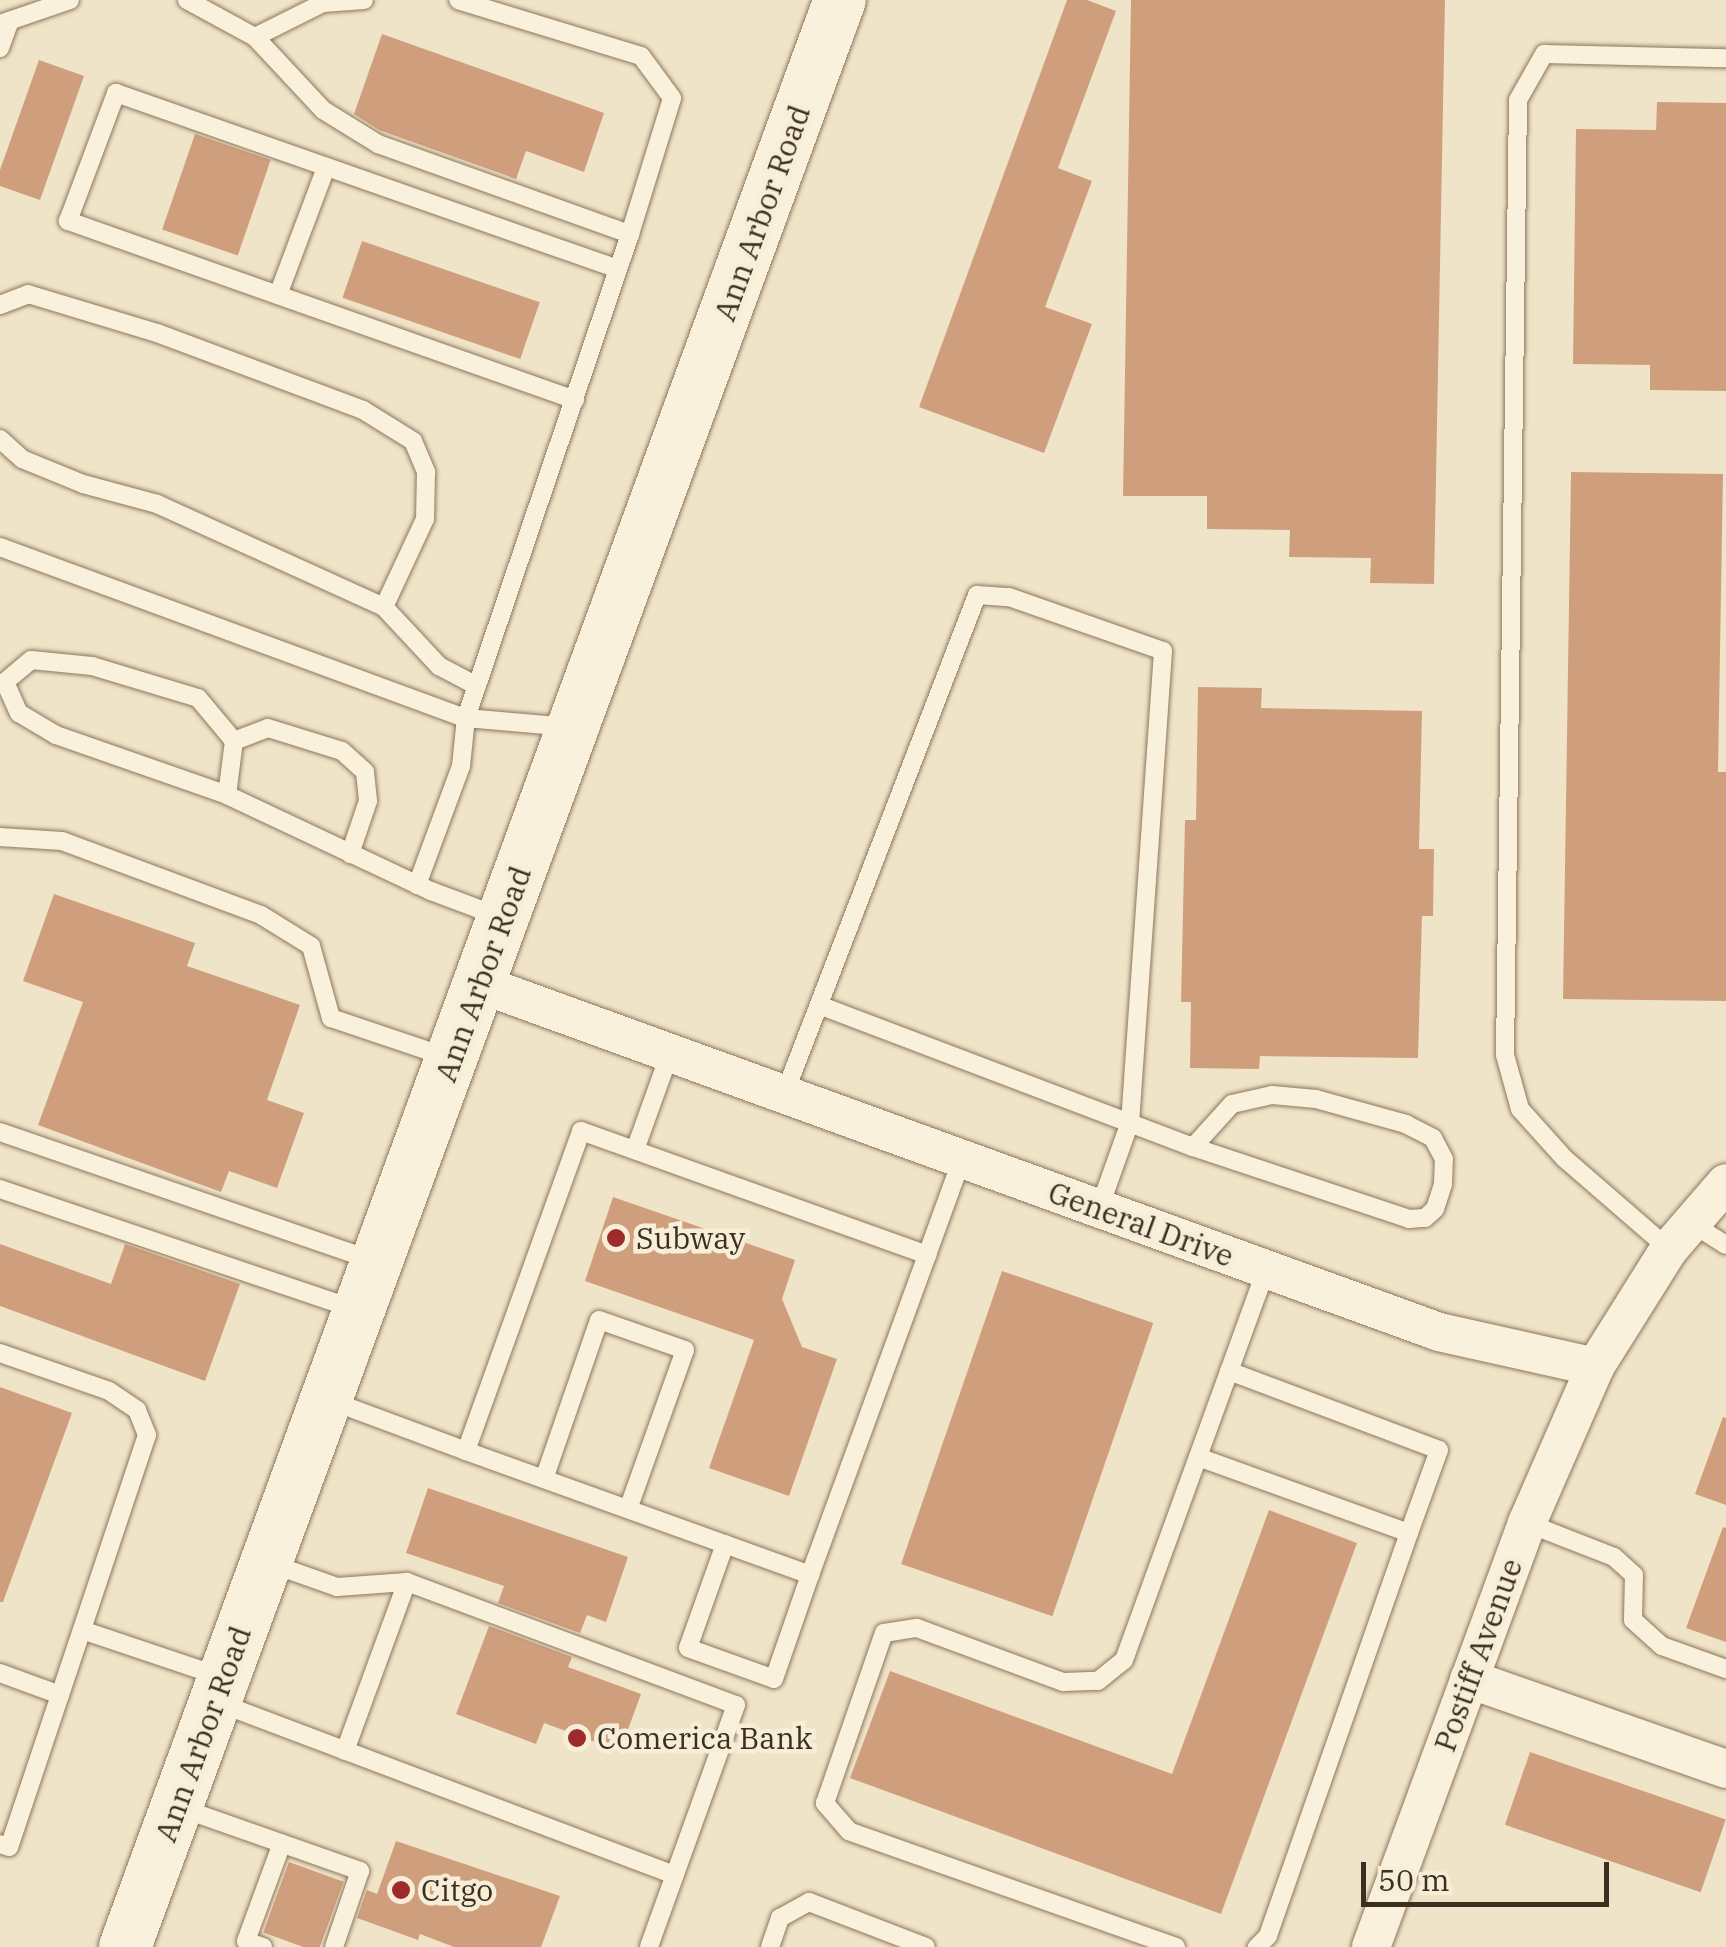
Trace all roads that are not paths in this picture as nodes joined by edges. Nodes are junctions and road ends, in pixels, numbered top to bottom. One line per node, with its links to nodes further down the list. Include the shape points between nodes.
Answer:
1 (70, 0): 6 (lane)
2 (186, 0): 7 (lane)
3 (364, 0): 7 (lane, via 323,3)
4 (458, 0): 11 (lane, via 641,56 662,84 672,98)
5 (840, 0): 21 (main road, Ann Arbor Road)
6 (5, 22): 8 (lane)
7 (255, 38): 11 (lane, via 323,110 378,144)
8 (0, 48)
9 (1726, 58): 41 (lane, via 1544,54 1518,100 1505,1056 1520,1108 1564,1158)
10 (326, 166): 12 (lane); 13 (lane); 13 (lane, via 116,93 68,221)
11 (630, 234): 12 (lane)
12 (618, 269): 15 (lane)
13 (278, 295): 15 (lane)
14 (0, 305): 18 (lane, via 28,294 157,334 363,410 412,441 426,472 425,519)
15 (575, 400): 19 (lane)
16 (0, 439): 18 (lane, via 22,459 157,504)
17 (0, 547): 20 (lane)
18 (384, 607): 19 (lane, via 439,666)
19 (478, 686): 20 (lane)
20 (466, 718): 21 (lane); 26 (lane, via 461,766)
21 (573, 728): 27 (main road, Ann Arbor Road)
22 (234, 741): 23 (lane); 23 (lane, via 198,698 92,666 31,660 4,682 19,713 56,734); 25 (lane, via 268,728 342,751 365,772 368,800)
23 (226, 795): 25 (lane)
24 (0, 837): 31 (lane, via 62,842 262,914 312,946 332,1018)
25 (350, 854): 26 (lane)
26 (417, 885): 27 (lane)
27 (504, 918): 28 (main road, Ann Arbor Road)
28 (480, 984): 30 (street, General Drive); 31 (main road, Ann Arbor Road)
29 (819, 1005): 32 (lane); 33 (lane); 33 (lane, via 977,595 1008,597 1163,651)
30 (670, 1054): 32 (street, General Drive); 36 (lane)
31 (452, 1059): 44 (main road, Ann Arbor Road)
32 (784, 1095): 37 (street, General Drive)
33 (1130, 1122): 35 (lane); 40 (lane)
34 (0, 1132): 44 (lane)
35 (1193, 1147): 35 (lane, via 1408,1219 1436,1209 1443,1184 1444,1158 1432,1138 1316,1098 1272,1094 1232,1104)
36 (635, 1150): 43 (lane); 51 (lane, via 581,1131)
37 (962, 1159): 40 (street, General Drive); 43 (lane)
38 (1726, 1183): 41 (street)
39 (0, 1189): 46 (lane)
40 (1099, 1209): 45 (street, General Drive)
41 (1680, 1236): 42 (lane); 48 (street)
42 (1726, 1244)
43 (927, 1256): 59 (lane)
44 (377, 1262): 46 (main road, Ann Arbor Road)
45 (1266, 1269): 48 (street, General Drive, via 1439,1332); 49 (lane)
46 (359, 1311): 50 (main road, Ann Arbor Road)
47 (0, 1353): 61 (lane, via 109,1391 137,1410 147,1434)
48 (1595, 1367): 55 (street, Postiff Avenue)
49 (1229, 1371): 52 (lane); 56 (lane, via 1439,1450)
50 (328, 1400): 51 (lane); 58 (main road, Ann Arbor Road)
51 (466, 1451): 53 (lane)
52 (1198, 1457): 56 (lane); 79 (lane, via 1124,1660 1098,1681 1062,1682 917,1628 884,1632 825,1803 848,1830)
53 (544, 1478): 54 (lane); 54 (lane, via 600,1320 685,1350)
54 (628, 1509): 57 (lane)
55 (1527, 1523): 62 (lane, via 1614,1557 1634,1576 1633,1620 1662,1646); 64 (street, Postiff Avenue)
56 (1409, 1533): 80 (lane, via 1268,1936)
57 (725, 1544): 59 (lane); 59 (lane, via 688,1648 774,1679)
58 (267, 1562): 60 (lane, via 337,1588); 65 (main road, Ann Arbor Road)
59 (810, 1575)
60 (407, 1582): 67 (lane); 72 (lane, via 736,1705)
61 (82, 1630): 65 (lane); 66 (lane)
62 (1726, 1669)
63 (0, 1673): 66 (lane)
64 (1469, 1679): 68 (street); 81 (street, Postiff Avenue)
65 (220, 1690): 67 (lane); 69 (main road, Ann Arbor Road)
66 (60, 1695): 71 (lane, via 9,1847)
67 (345, 1751): 72 (lane)
68 (1726, 1769)
69 (177, 1806): 70 (lane); 73 (main road, Ann Arbor Road)
70 (282, 1843): 74 (lane, via 246,1941); 75 (lane, via 360,1872)
71 (0, 1844)
72 (674, 1876): 76 (lane)
73 (125, 1947)
74 (263, 1947)
75 (334, 1947)
76 (649, 1947)
77 (770, 1947): 78 (lane, via 780,1918 809,1902)
78 (926, 1947)
79 (1176, 1947)
80 (1256, 1947)
81 (1371, 1947)

